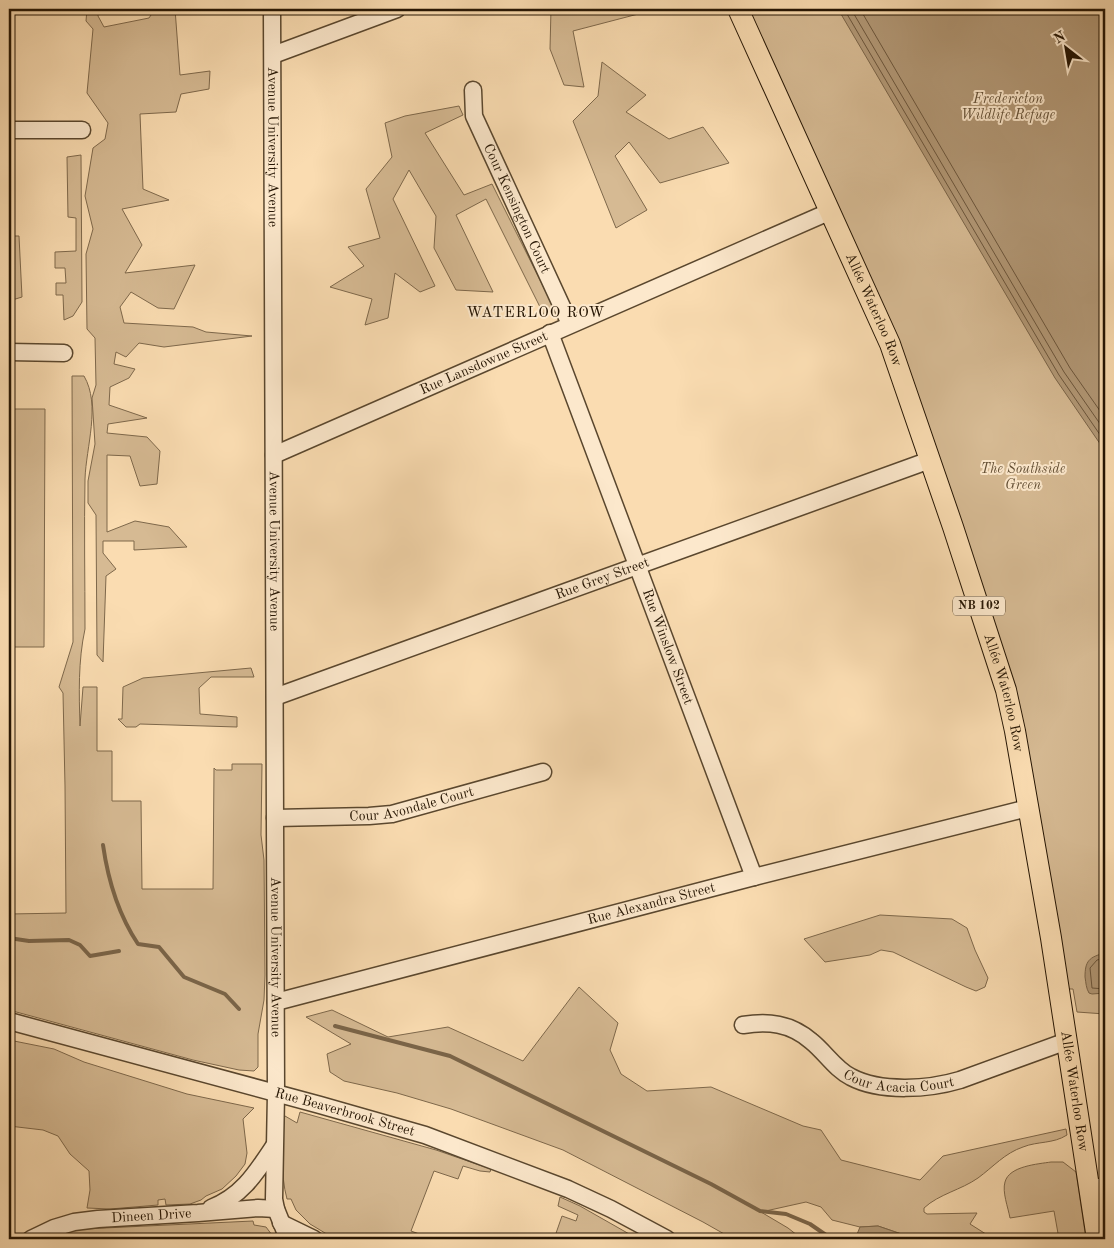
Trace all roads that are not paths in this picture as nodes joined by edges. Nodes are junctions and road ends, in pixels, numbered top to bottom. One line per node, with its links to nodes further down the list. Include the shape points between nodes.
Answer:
1 (272, 9): 4 (street, Avenue University Avenue)
2 (397, 9): 4 (street)
3 (738, 9): 8 (main road, Allée Waterloo Row / NB 102)
4 (273, 55): 13 (street, Avenue University Avenue)
5 (473, 90): 9 (street, Cour Kensington Court, via 474,116)
6 (9, 130): 7 (street)
7 (82, 130)
8 (831, 211): 9 (street, Rue Lansdowne Street); 14 (main road, Allée Waterloo Row / NB 102, via 890,344)
9 (570, 324): 10 (street, Rue Lansdowne Street)
10 (550, 333): 13 (street, Rue Lansdowne Street); 15 (street, Rue Winslow Street)
11 (9, 352): 12 (street)
12 (64, 353)
13 (274, 455): 16 (street, Avenue University Avenue)
14 (930, 460): 15 (street, Rue Grey Street); 18 (main road, Allée Waterloo Row / NB 102, via 1006,690)
15 (638, 566): 16 (street, Rue Grey Street); 20 (street, Rue Winslow Street)
16 (275, 698): 19 (street, Avenue University Avenue)
17 (543, 772): 19 (street, Cour Avondale Court, via 392,814)
18 (1028, 808): 20 (street, Rue Alexandra Street); 24 (main road, Allée Waterloo Row / NB 102)
19 (275, 818): 21 (street, Avenue University Avenue)
20 (754, 877): 21 (street, Rue Alexandra Street)
21 (276, 1002): 25 (street, Avenue University Avenue)
22 (9, 1021): 25 (street, Rue Beaverbrook Street)
23 (743, 1025): 24 (street, Cour Acacia Court, via 777,1023 811,1040 830,1061 851,1077 875,1085 921,1089 965,1078)
24 (1067, 1041): 27 (main road, Allée Waterloo Row / NB 102)
25 (276, 1094): 26 (street, Avenue University Avenue); 33 (street, Rue Beaverbrook Street, via 425,1135 568,1189)
26 (274, 1146): 28 (street, via 234,1197); 29 (street, Avenue University Avenue, via 274,1199)
27 (1097, 1187): 34 (main road, Allée Waterloo Row / NB 102)
28 (198, 1213): 29 (street, Dineen Drive, via 258,1208); 30 (street, Dineen Drive, via 74,1222)
29 (278, 1216): 31 (street, Avenue University Avenue); 32 (street)
30 (31, 1239)
31 (288, 1239)
32 (314, 1239)
33 (668, 1239)
34 (1097, 1239)

